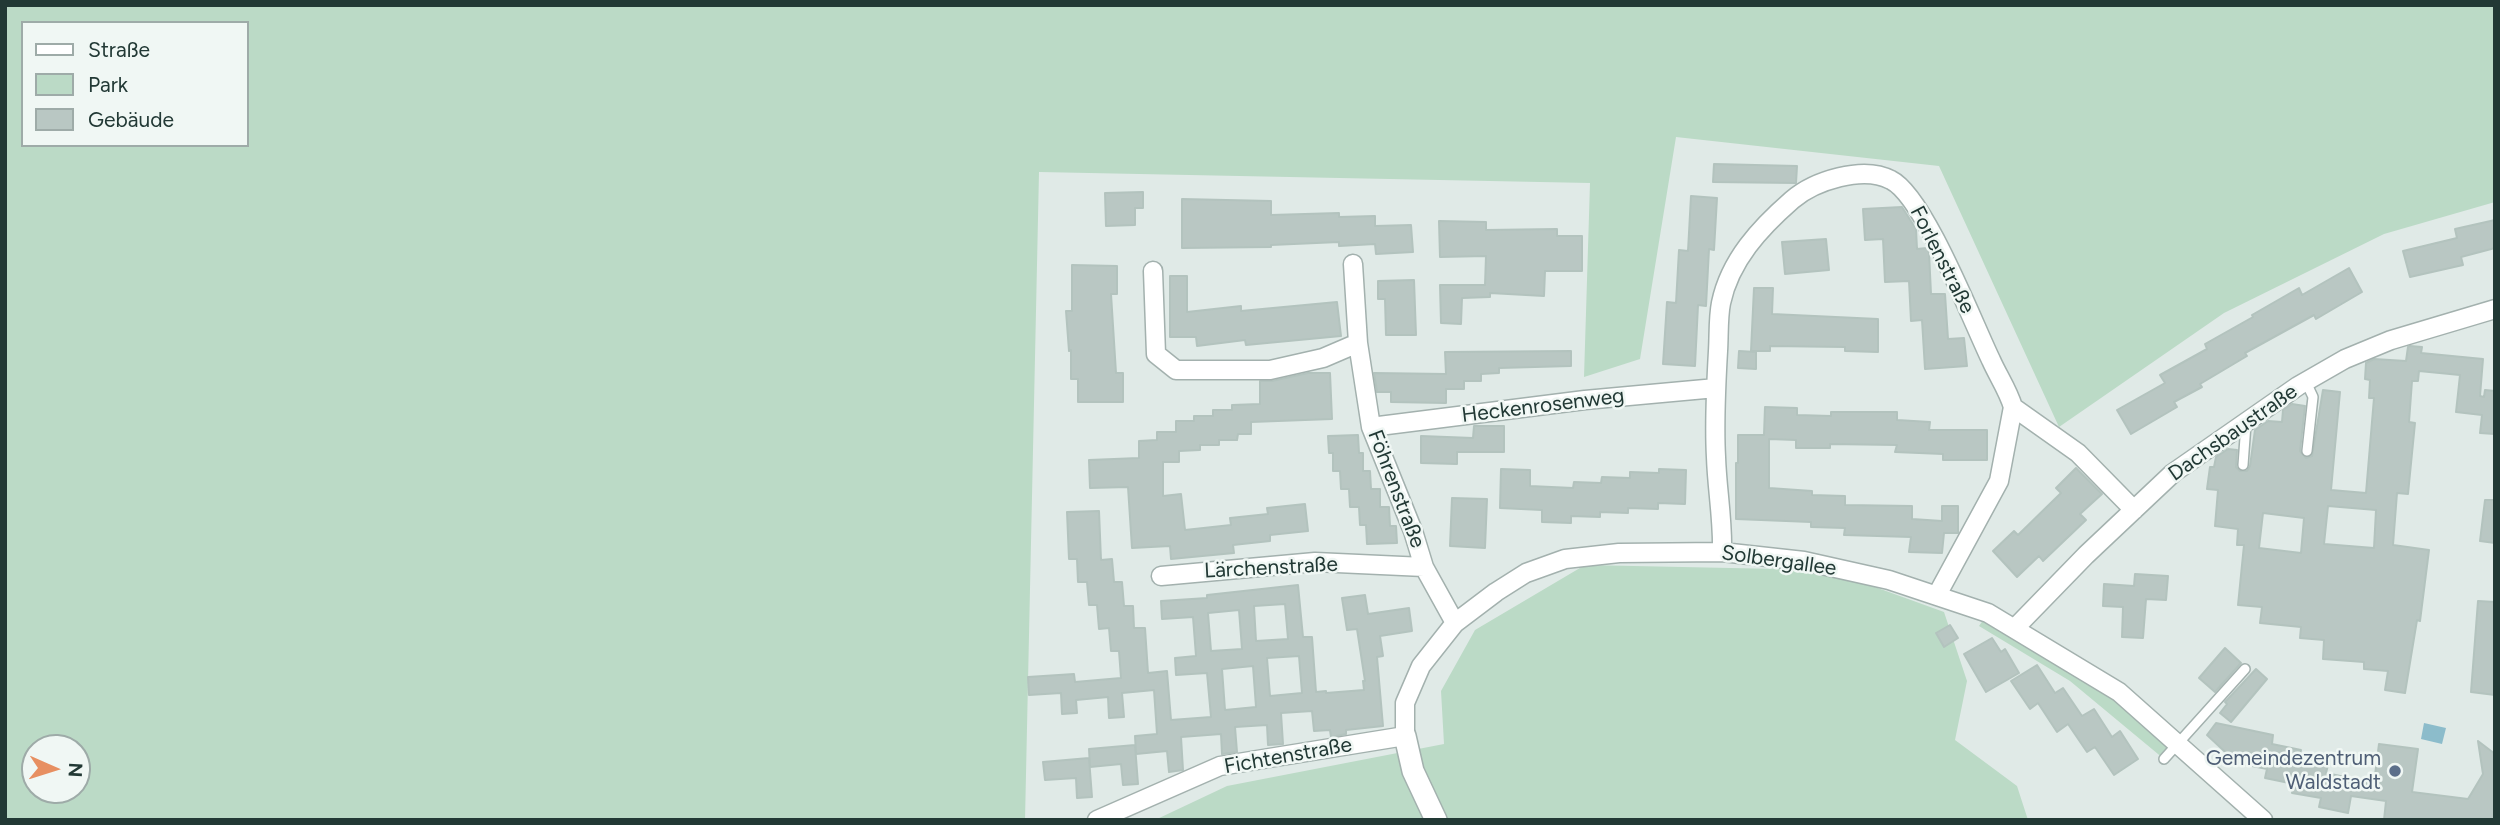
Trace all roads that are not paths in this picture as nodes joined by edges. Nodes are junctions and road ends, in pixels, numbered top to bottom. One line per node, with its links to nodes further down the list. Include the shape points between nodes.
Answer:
1 (1353, 264): 4 (street, Föhrenstraße)
2 (1153, 271): 4 (street, via 1156,354 1176,370 1270,370 1323,358)
3 (2494, 312): 5 (street, Dachsbaustraße, via 2391,340)
4 (1358, 343): 9 (street, Föhrenstraße)
5 (2306, 382): 8 (street, Dachsbaustraße); 10 (lane, via 2313,397)
6 (1716, 388): 7 (street, Forlenstraße, via 1721,303 1740,256 1766,223 1799,194 1821,182 1868,174 1892,180 1913,199); 9 (street, Heckenrosenweg); 13 (street, Forlenstraße)
7 (2013, 407): 12 (street, via 2078,453); 16 (street, via 1999,481)
8 (2246, 422): 11 (lane); 12 (street, Dachsbaustraße, via 2173,473)
9 (1371, 426): 14 (street, Föhrenstraße)
10 (2307, 451)
11 (2243, 465)
12 (2134, 510): 18 (street, Dachsbaustraße)
13 (1722, 552): 16 (street, Solbergallee, via 1804,561); 17 (street, Solbergallee, via 1619,552 1565,559 1526,573)
14 (1424, 568): 15 (street, Lärchenstraße, via 1315,562); 17 (street, Föhrenstraße)
15 (1161, 576)
16 (1937, 595): 18 (street, Solbergallee, via 1989,613)
17 (1455, 623): 20 (street, Solbergallee, via 1421,666 1405,703)
18 (2015, 628): 21 (street, Solbergallee, via 2119,692)
19 (2245, 669): 21 (lane)
20 (1405, 736): 23 (street, Fichtenstraße, via 1220,766); 24 (street, Solbergallee, via 1413,771)
21 (2178, 744): 22 (lane); 25 (street, Solbergallee)
22 (2164, 759)
23 (1097, 820)
24 (1436, 820)
25 (2263, 820)

